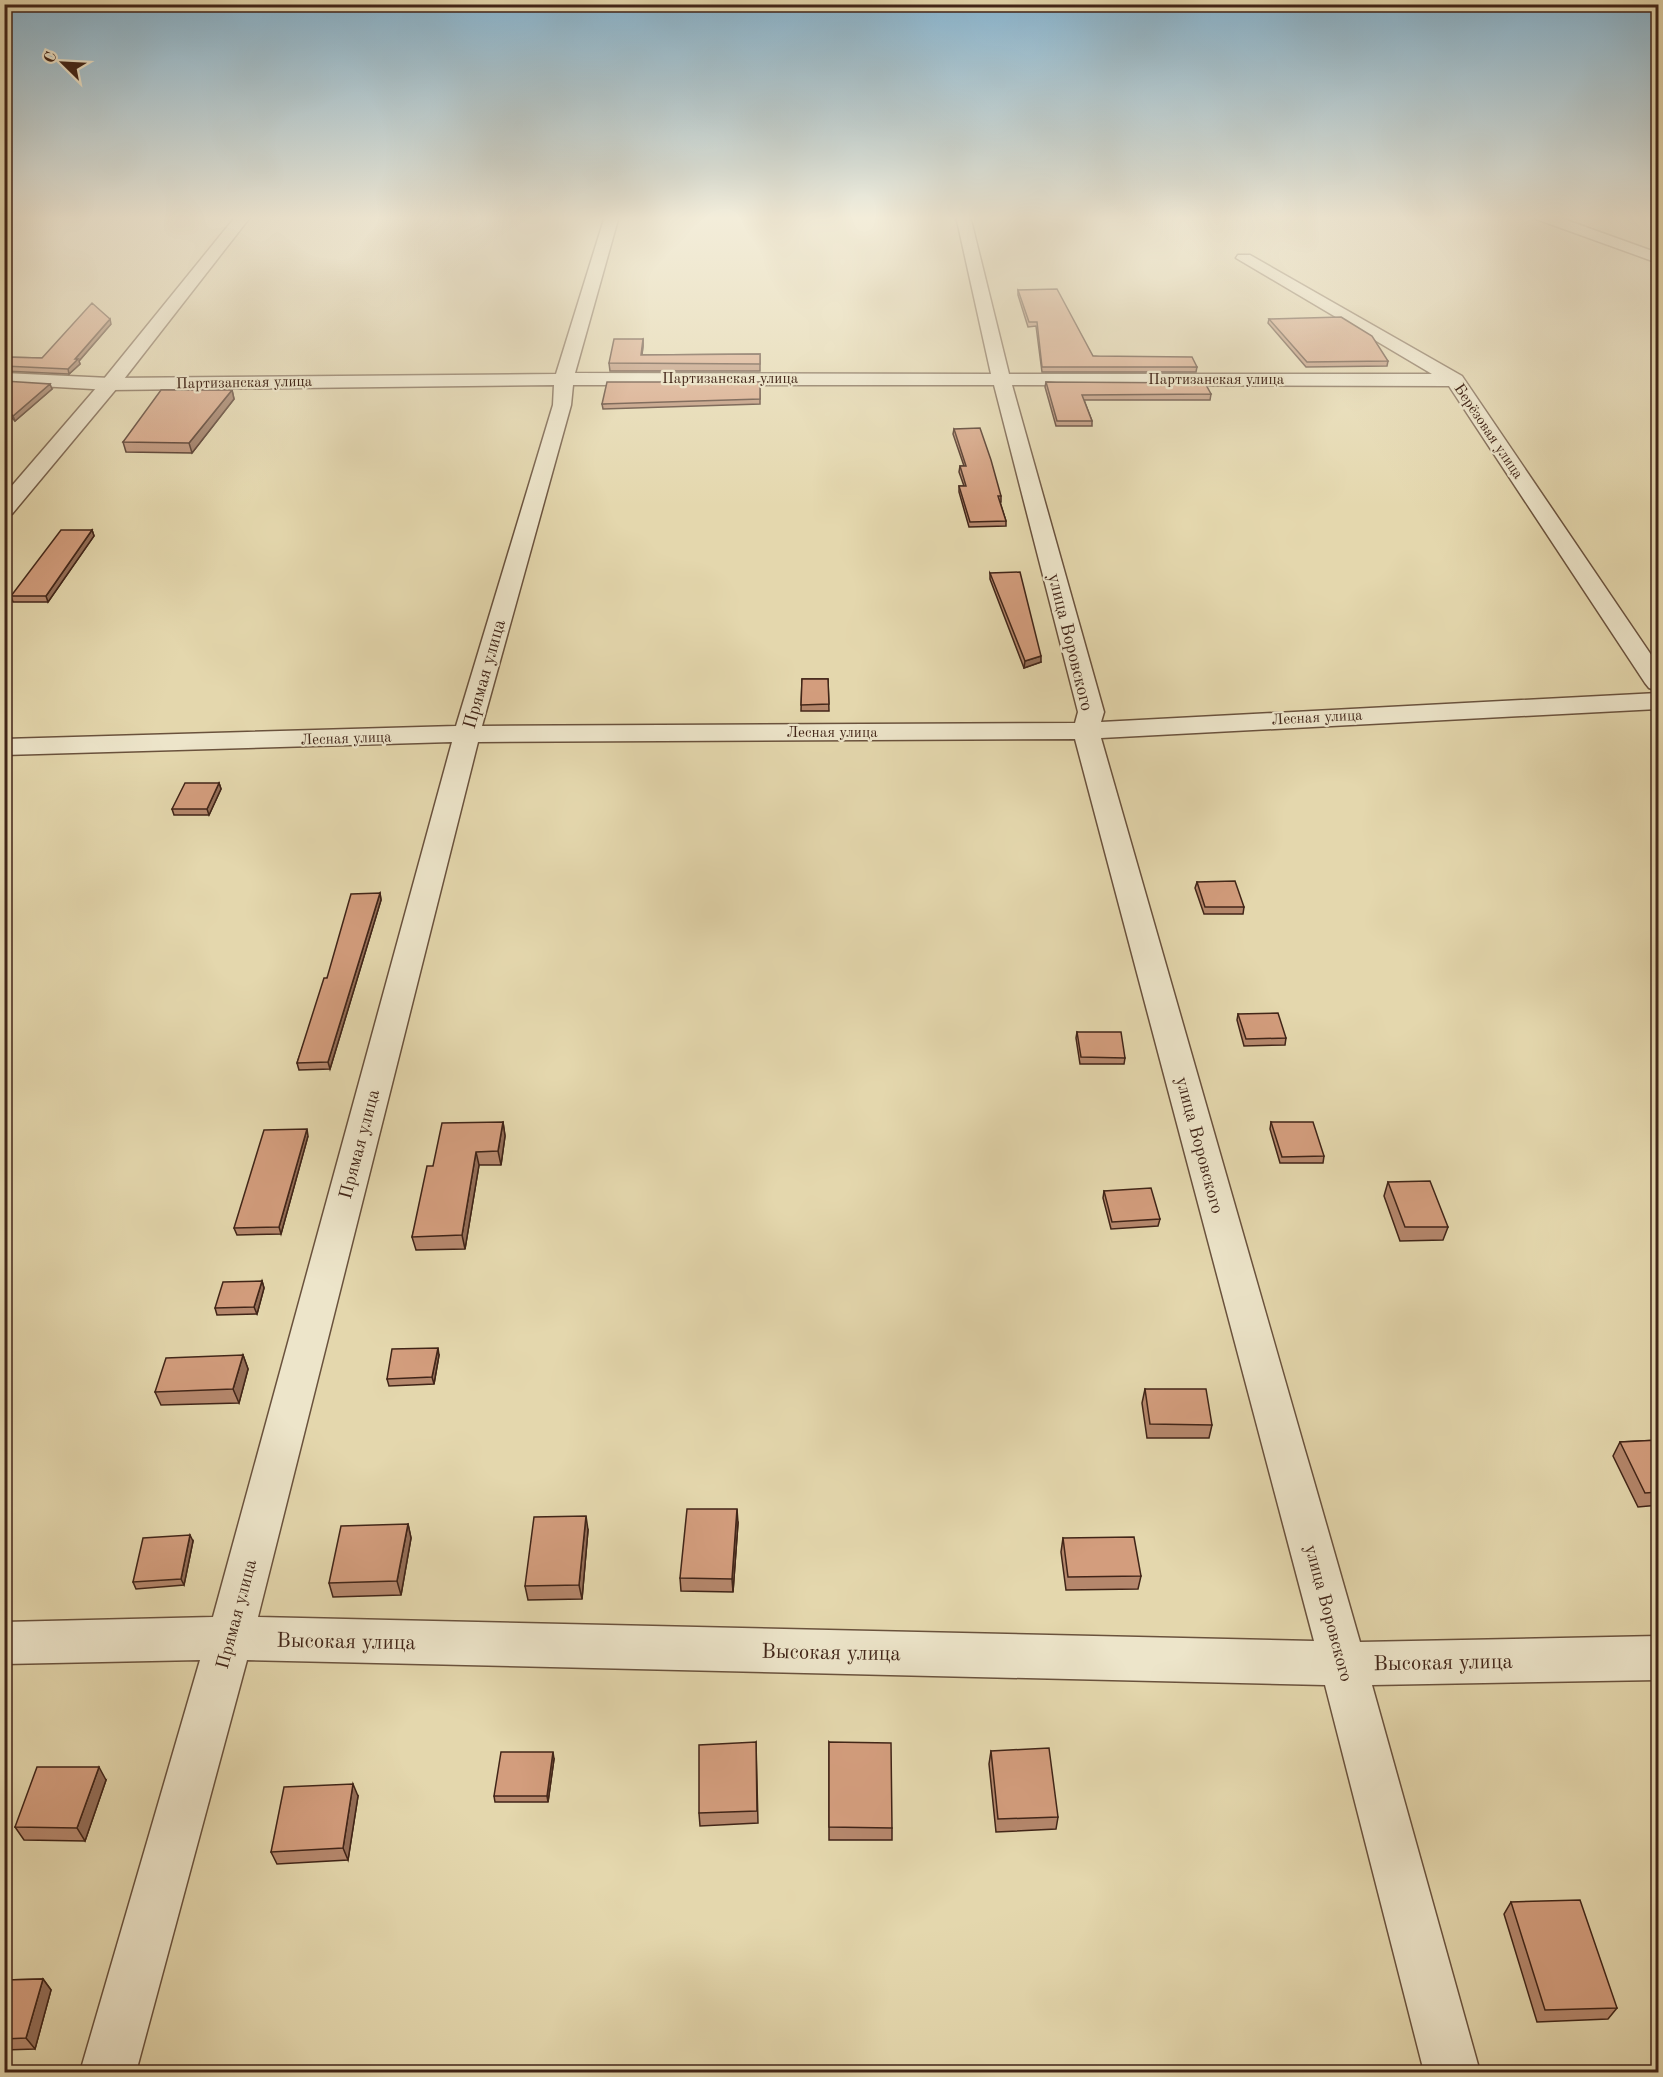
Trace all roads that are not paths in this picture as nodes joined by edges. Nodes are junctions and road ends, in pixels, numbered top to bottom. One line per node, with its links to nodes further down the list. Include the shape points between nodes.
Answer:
1 (167, 313): 9 (street)
2 (583, 313): 7 (street, Прямая улица)
3 (986, 313): 6 (street, улица Воровского)
4 (1339, 313): 8 (street, Берёзовая улица)
5 (4, 378): 9 (street, Партизанская улица)
6 (1001, 378): 7 (street, Партизанская улица); 8 (street, Партизанская улица); 13 (street, улица Воровского, via 1091,712)
7 (564, 379): 9 (street, Партизанская улица); 14 (street, Прямая улица, via 562,405)
8 (1455, 380): 11 (street, Берёзовая улица)
9 (110, 384): 10 (street)
10 (4, 509)
11 (1659, 683)
12 (1659, 701): 13 (street, Лесная улица)
13 (1086, 730): 14 (street, Лесная улица); 19 (street, улица Воровского)
14 (467, 734): 15 (street, Лесная улица); 16 (street, Прямая улица)
15 (4, 747)
16 (230, 1638): 17 (street, Высокая улица); 19 (street, Высокая улица); 20 (street, Прямая улица)
17 (4, 1642)
18 (1659, 1658): 19 (street, Высокая улица)
19 (1343, 1664): 21 (street, улица Воровского)
20 (108, 2073)
21 (1452, 2073)

